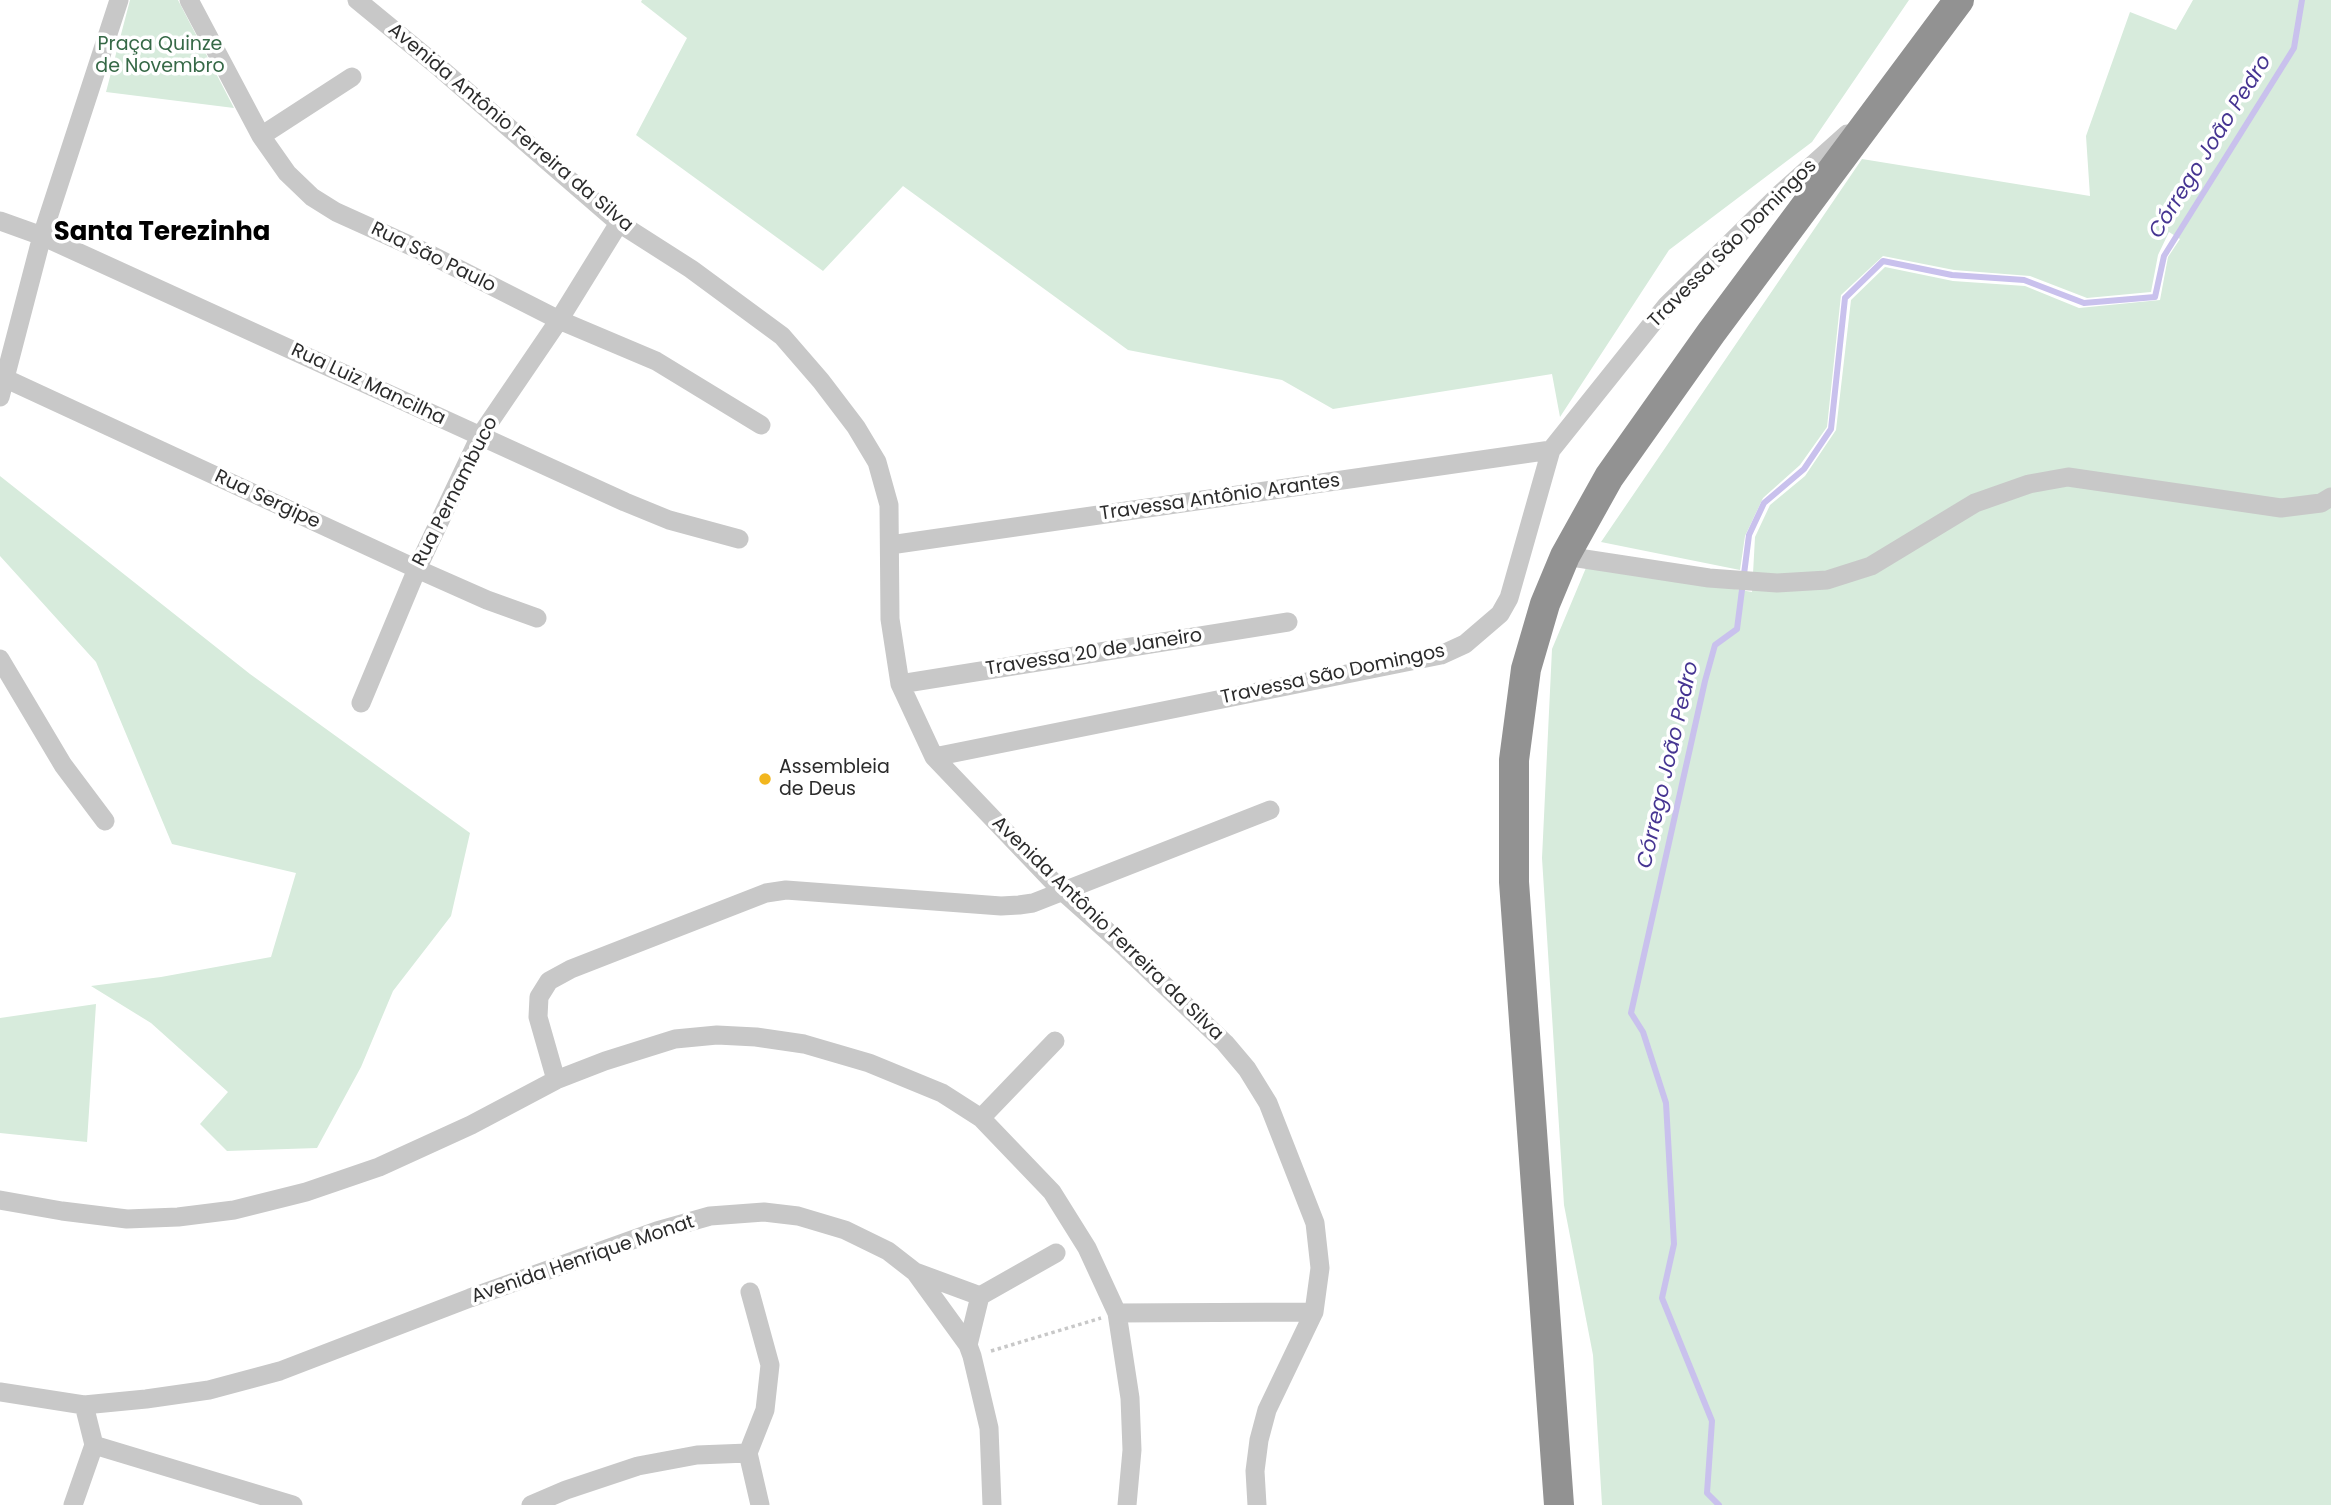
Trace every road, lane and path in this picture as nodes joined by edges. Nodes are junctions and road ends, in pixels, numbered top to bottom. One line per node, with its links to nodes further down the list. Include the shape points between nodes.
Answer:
1 (119, 0): 10 (street)
2 (189, 0): 7 (street, Rua São Paulo)
3 (357, 0): 9 (street, Avenida Antônio Ferreira da Silva)
4 (1959, 0): 6 (highway)
5 (352, 77): 7 (street)
6 (1877, 108): 15 (street, Travessa São Domingos, via 1781,192 1667,305); 19 (highway, via 1609,477)
7 (261, 136): 11 (street, Rua São Paulo, via 287,173 336,212)
8 (0, 221): 10 (street, Rua Luiz Mancilha)
9 (619, 223): 11 (street, Rua Pernambuco); 18 (street, Avenida Antônio Ferreira da Silva, via 740,303 782,336 821,381 877,462 889,505)
10 (42, 236): 12 (street); 14 (street, Rua Luiz Mancilha)
11 (559, 320): 13 (street, Rua São Paulo, via 656,361); 14 (street, Rua Pernambuco)
12 (1, 384): 20 (street, Rua Sergipe)
13 (761, 425)
14 (480, 436): 17 (street, Rua Luiz Mancilha, via 669,520); 20 (street, Rua Pernambuco)
15 (1551, 450): 18 (street, Travessa Antônio Arantes); 26 (street, Travessa São Domingos, via 1509,598 1500,614 1465,644 1441,655)
16 (2331, 497): 19 (street, via 2321,503 2281,508 2068,477 2029,484 1975,503 1871,566 1827,580 1777,583 1709,578)
17 (739, 539)
18 (890, 545): 24 (street, Avenida Antônio Ferreira da Silva, via 890,620)
19 (1565, 556): 53 (highway, via 1526,669 1513,808 1514,882)
20 (417, 569): 21 (street, Rua Sergipe); 25 (street, Rua Pernambuco)
21 (537, 618)
22 (1288, 622): 24 (street, Travessa 20 de Janeiro)
23 (0, 659): 28 (street, via 63,765)
24 (900, 684): 26 (street, Avenida Antônio Ferreira da Silva)
25 (361, 703)
26 (933, 757): 29 (street, Avenida Antônio Ferreira da Silva)
27 (1270, 810): 29 (street)
28 (105, 821)
29 (1061, 890): 31 (street, via 1033,902 1001,906 786,890 766,893 549,981 539,997 538,1017); 38 (street, Avenida Antônio Ferreira da Silva, via 1225,1043 1268,1103 1315,1223 1320,1268)
30 (1055, 1041): 32 (street)
31 (556, 1080): 32 (street, via 676,1039 756,1038 804,1044 869,1063 942,1093); 33 (street, via 379,1167 234,1210 127,1219)
32 (981, 1118): 39 (street, via 1052,1192 1087,1248)
33 (0, 1200)
34 (1056, 1253): 37 (street)
35 (915, 1272): 37 (street); 40 (street, Avenida Henrique Monat); 42 (street, Avenida Henrique Monat, via 888,1251 845,1230 798,1216 764,1212 710,1216 470,1298 280,1371 209,1390)
36 (750, 1292): 44 (street, via 770,1365 765,1410)
37 (980, 1296): 40 (street)
38 (1314, 1312): 39 (street); 52 (street, Avenida Antônio Ferreira da Silva, via 1267,1410 1255,1471)
39 (1117, 1313): 40 (path); 51 (street, via 1130,1398)
40 (970, 1351): 50 (street, Avenida Henrique Monat, via 989,1428)
41 (0, 1392): 42 (street, Avenida Henrique Monat)
42 (84, 1405): 43 (street)
43 (94, 1445): 46 (street); 47 (street)
44 (748, 1453): 45 (street, via 697,1455 638,1466); 49 (street)
45 (566, 1498): 48 (street)
46 (73, 1505)
47 (293, 1505)
48 (531, 1505)
49 (760, 1505)
50 (992, 1505)
51 (1127, 1505)
52 (1257, 1505)
53 (1559, 1505)

